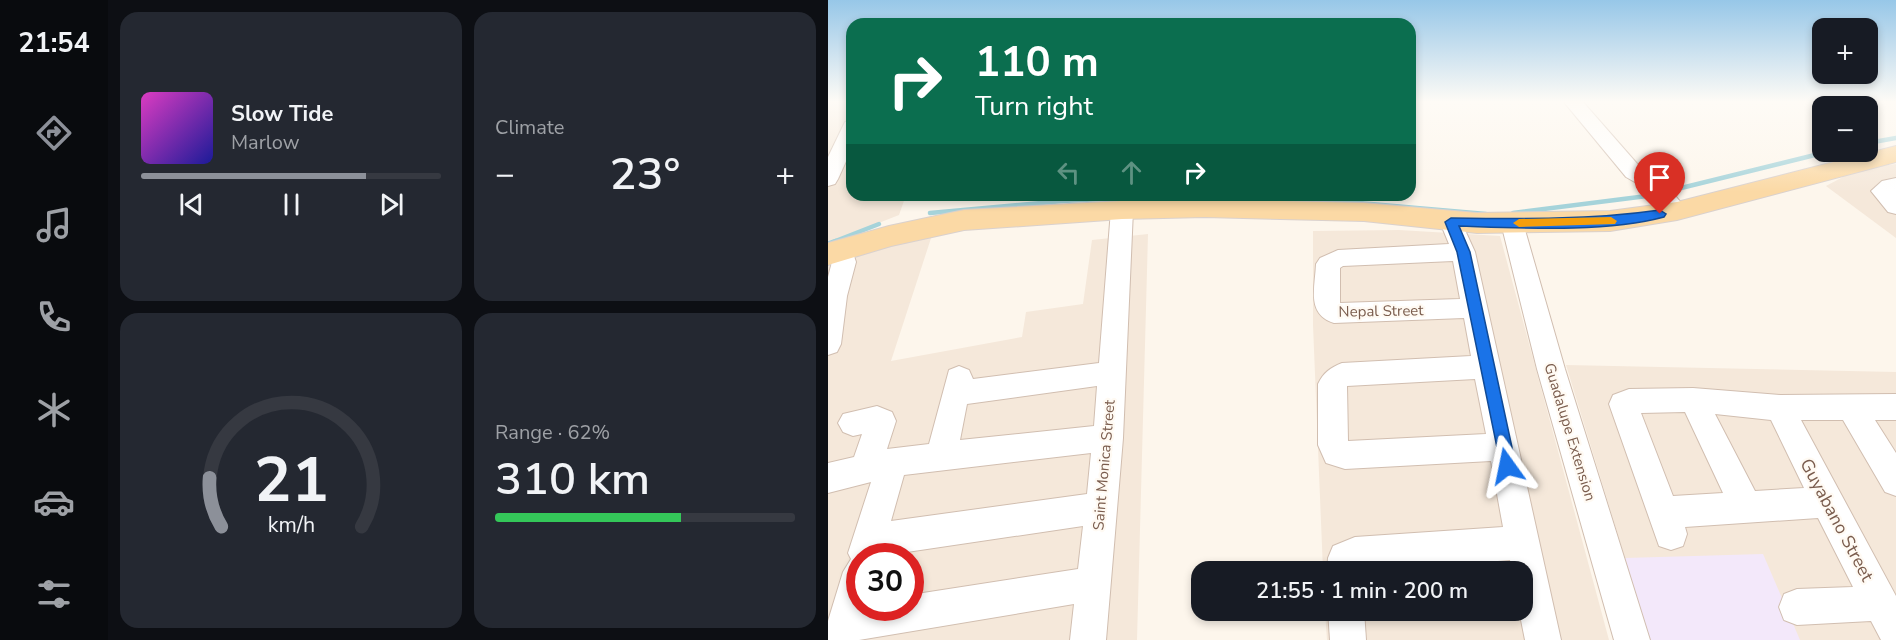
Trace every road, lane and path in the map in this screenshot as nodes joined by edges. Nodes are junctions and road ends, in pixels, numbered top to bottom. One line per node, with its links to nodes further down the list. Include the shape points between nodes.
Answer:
1 (844, 132): 4 (street)
2 (1599, 132): 8 (street, via 1633,172)
3 (1617, 132): 8 (street, via 1650,169)
4 (828, 136)
5 (846, 141): 7 (street)
6 (1896, 154): 12 (main road)
7 (828, 179)
8 (1654, 184): 12 (street)
9 (1896, 185): 10 (street, via 1882,191)
10 (1896, 207)
11 (1122, 210): 13 (main road, via 1358,212); 15 (main road, via 964,220); 21 (street, Saint Monica Street)
12 (1677, 211): 14 (main road, via 1610,221)
13 (1451, 222): 14 (main road); 16 (street)
14 (1512, 223): 48 (street, Guadalupe Extension)
15 (835, 252): 17 (street, via 844,262)
16 (1463, 252): 18 (street); 18 (street, Nepal Street, via 1338,258 1328,264 1327,308 1334,313)
17 (832, 297): 19 (street)
18 (1475, 308): 20 (street)
19 (828, 342)
20 (1487, 367): 28 (street); 28 (street, via 1342,375 1332,384 1333,445 1337,453 1345,455)
21 (1112, 373): 27 (street, Saint Monica Street); 29 (street, via 958,385)
22 (1693, 400): 25 (street); 34 (street); 34 (street, via 1623,404 1667,523)
23 (1851, 407): 24 (street); 25 (street); 32 (street)
24 (1896, 407)
25 (1780, 408): 33 (street, Guyabano Street)
26 (853, 423): 30 (street, via 882,421)
27 (1108, 438): 29 (street); 35 (street, Saint Monica Street)
28 (1503, 447): 36 (street)
29 (941, 457): 30 (street)
30 (878, 465): 31 (street); 37 (street)
31 (828, 478)
32 (1896, 481)
33 (1827, 502): 34 (street); 42 (street, Guyabano Street)
34 (1746, 507)
35 (1101, 508): 38 (street); 40 (street, Saint Monica Street)
36 (1523, 542): 39 (street, via 1354,554); 47 (street)
37 (866, 543)
38 (924, 544)
39 (1345, 561)
40 (1093, 584): 44 (street); 45 (street, Saint Monica Street)
41 (1797, 607): 42 (street)
42 (1888, 617)
43 (1347, 621): 46 (street)
44 (843, 632)
45 (1088, 640)
46 (1348, 640)
47 (1543, 640)
48 (1632, 640)

